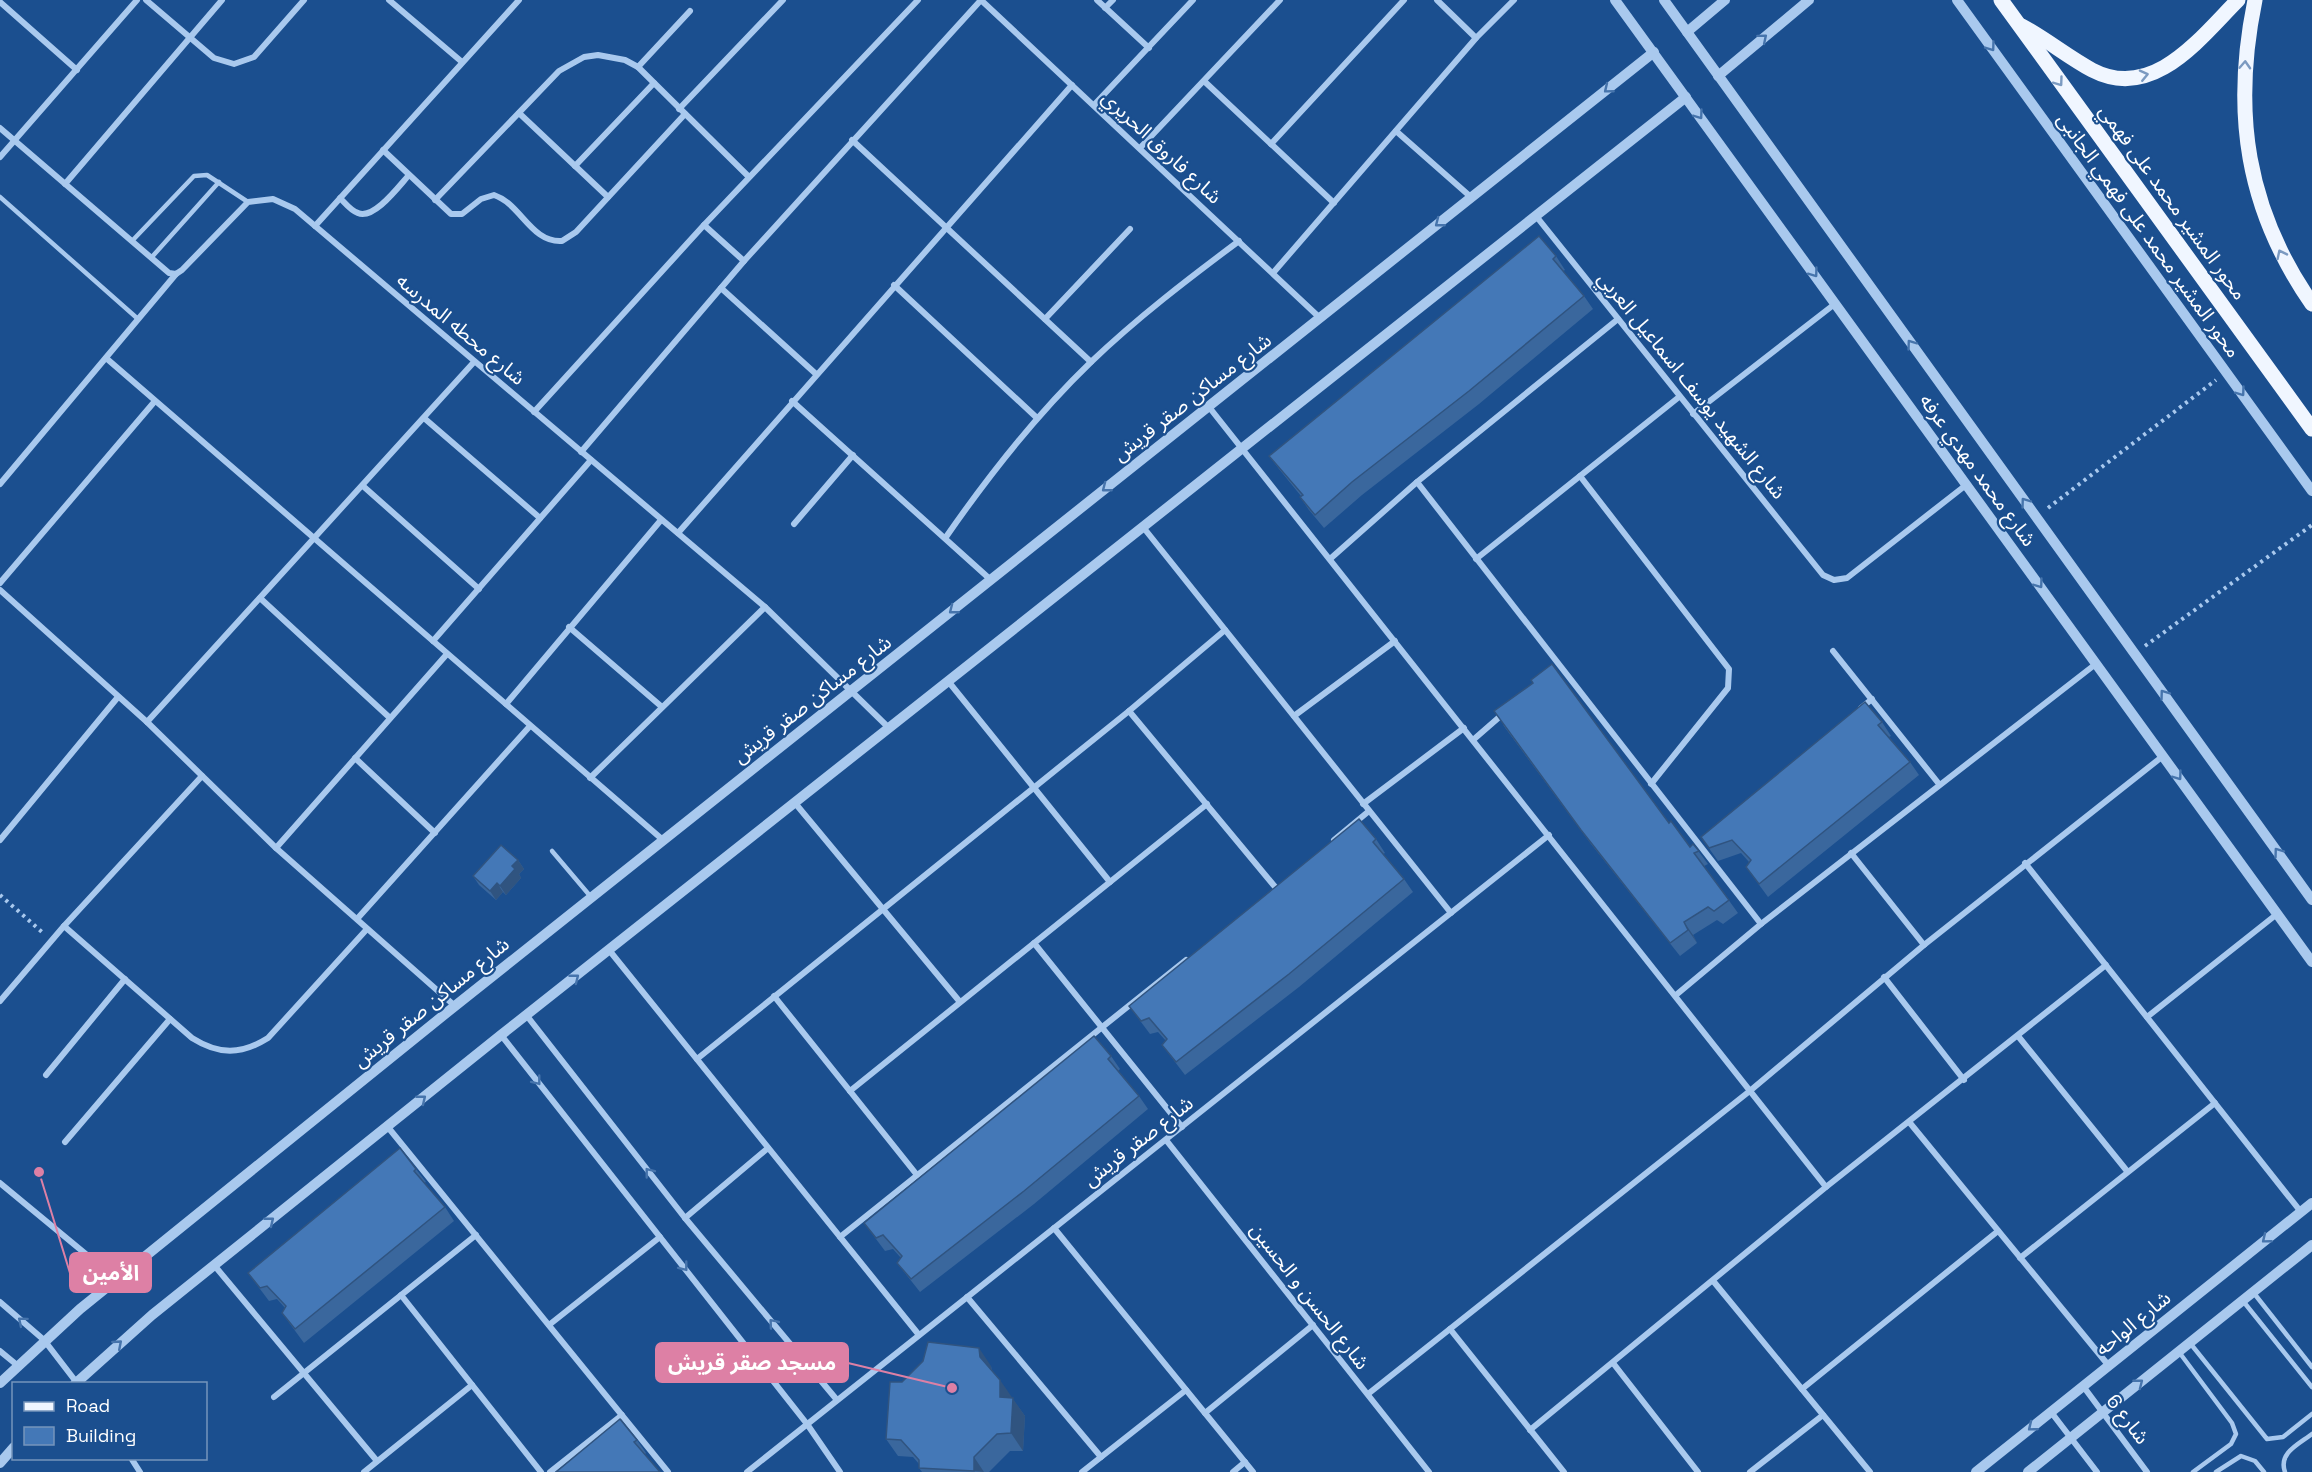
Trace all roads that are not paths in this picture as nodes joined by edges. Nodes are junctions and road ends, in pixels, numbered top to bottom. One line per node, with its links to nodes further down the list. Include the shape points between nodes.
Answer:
1 (137, 0): 36 (street)
2 (146, 0): 30 (street)
3 (222, 0): 30 (street)
4 (304, 0): 30 (street, via 254,57 244,63 223,63)
5 (390, 0): 34 (street)
6 (519, 0): 34 (street)
7 (783, 0): 43 (street)
8 (918, 0): 56 (street)
9 (981, 0): 40 (street, شارع فاروق الحريري); 49 (street)
10 (1097, 0): 26 (street)
11 (1113, 0): 26 (street)
12 (1193, 0): 32 (street)
13 (1280, 0): 38 (street)
14 (1404, 0): 50 (street)
15 (1437, 0): 31 (street)
16 (1514, 0): 31 (street)
17 (1615, 0): 33 (street, شارع محمد مهدي عرفه)
18 (1664, 0): 29 (street, شارع محمد مهدي عرفه)
19 (1725, 0): 29 (street)
20 (1809, 0): 37 (street, one-way to 20)
21 (1956, 0): 107 (street, محور المشير محمد على فهمي الجانبى, one-way to 107)
22 (2001, 0): 28 (main road, محور المشير محمد على فهمي)
23 (2238, 0): 28 (main road, one-way to 23, via 2094,70 2115,77 2138,78 2160,71 2179,58)
24 (2255, 0): 80 (main road, one-way to 24, via 2289,271 2270,231 2247,147 2245,59)
25 (0, 2): 36 (street)
26 (1105, 8): 32 (street)
27 (690, 11): 35 (street)
28 (2016, 23): 97 (main road, محور المشير محمد على فهمي, one-way to 97)
29 (1687, 32): 37 (street, شارع محمد مهدي عرفه)
30 (190, 38): 58 (street)
31 (1476, 38): 47 (street)
32 (1149, 48): 42 (street)
33 (1654, 52): 41 (street, شارع محمد مهدي عرفه); 62 (street, شارع مساكن صقر قريش, one-way to 62)
34 (462, 62): 52 (street)
35 (638, 68): 39 (street); 44 (street, via 612,56 584,57 559,71)
36 (77, 70): 48 (street)
37 (1718, 76): 175 (street, شارع محمد مهدي عرفه, one-way to 37)
38 (1204, 81): 50 (street); 51 (street)
39 (654, 83): 43 (street); 54 (street)
40 (1072, 85): 42 (street, شارع فاروق الحريري); 69 (street)
41 (1686, 97): 66 (street); 79 (street, شارع محمد مهدي عرفه, one-way to 79)
42 (1094, 105): 51 (street, شارع فاروق الحريري)
43 (679, 109): 45 (street)
44 (519, 113): 54 (street); 63 (street)
45 (685, 114): 56 (street); 60 (street)
46 (0, 128): 48 (street)
47 (1396, 131): 62 (street); 65 (street)
48 (15, 140): 53 (street); 58 (street)
49 (852, 140): 69 (street); 74 (street)
50 (1271, 144): 65 (street)
51 (1140, 148): 72 (street, شارع فاروق الحريري)
52 (383, 150): 55 (street); 61 (street)
53 (0, 157)
54 (575, 166): 60 (street)
55 (409, 175): 61 (street, via 372,213 361,215); 63 (street)
56 (749, 177): 67 (street)
57 (219, 182): 64 (lane); 71 (lane, via 207,175 194,176); 73 (lane)
58 (65, 184): 71 (street)
59 (0, 197): 82 (lane)
60 (608, 197): 63 (street, via 570,238 554,242 539,234 500,197 487,196 456,215)
61 (340, 198): 68 (street)
62 (1472, 198): 81 (street, شارع مساكن صقر قريش, one-way to 81)
63 (435, 200)
64 (248, 202): 68 (street, شارع محطه المدرسه, via 284,202); 76 (street)
65 (1334, 203): 75 (street)
66 (1536, 216): 84 (street, شارع الشهيد يوسف اسماعيل العربي); 98 (street)
67 (704, 225): 74 (street); 93 (street)
68 (315, 226): 86 (street, شارع محطه المدرسه)
69 (947, 227): 77 (street); 83 (street)
70 (1130, 229): 83 (street)
71 (132, 241): 73 (street)
72 (1239, 241): 75 (street, شارع فاروق الحريري); 87 (street, via 1136,321)
73 (151, 258): 76 (street)
74 (744, 261): 78 (street)
75 (1273, 273): 81 (street, شارع فاروق الحريري)
76 (176, 274): 82 (street)
77 (894, 285): 88 (street); 96 (street)
78 (721, 288): 88 (street); 99 (street)
79 (1836, 303): 94 (street); 105 (street, شارع محمد مهدي عرفه)
80 (2312, 304)
81 (1320, 318): 92 (street, شارع مساكن صقر قريش)
82 (138, 319): 85 (street)
83 (1045, 319): 87 (street)
84 (1618, 319): 89 (street, شارع الشهيد يوسف اسماعيل العربي); 103 (street)
85 (106, 358): 90 (street); 104 (street)
86 (474, 362): 93 (street, شارع محطه المدرسه); 95 (street)
87 (1091, 362): 96 (street)
88 (816, 374): 91 (street)
89 (1679, 397): 94 (street, شارع الشهيد يوسف اسماعيل العربي); 102 (street)
90 (155, 400): 114 (street); 118 (street)
91 (792, 401): 100 (street); 112 (street)
92 (1209, 407): 98 (street); 117 (street, شارع مساكن صقر قريش, one-way to 117)
93 (534, 412): 99 (street, شارع محطه المدرسه)
94 (1694, 414): 105 (street, شارع الشهيد يوسف اسماعيل العربي, via 1822,575 1834,580 1847,578)
95 (424, 418): 106 (street); 108 (street)
96 (1037, 418): 113 (street)
97 (2312, 429)
98 (1242, 449): 111 (street); 115 (street)
99 (581, 452): 101 (street, شارع محطه المدرسه)
100 (854, 455): 110 (street); 113 (street)
101 (591, 460): 108 (street); 109 (street, شارع محطه المدرسه)
102 (1580, 476): 116 (street); 153 (street, via 1729,669 1728,688)
103 (1417, 482): 115 (street); 116 (street)
104 (0, 484)
105 (1966, 485): 129 (street, شارع محمد مهدي عرفه, one-way to 129)
106 (363, 486): 114 (street); 119 (street)
107 (2312, 491)
108 (540, 518): 119 (street)
109 (661, 520): 112 (street, شارع محطه المدرسه); 123 (street)
110 (794, 524)
111 (1143, 527): 124 (street); 132 (street)
112 (678, 533): 122 (street, شارع محطه المدرسه)
113 (946, 537): 117 (street)
114 (314, 538): 121 (street); 125 (street)
115 (1330, 559): 126 (street)
116 (1476, 559): 130 (street)
117 (991, 580): 133 (street, شارع مساكن صقر قريش, one-way to 133)
118 (0, 583)
119 (479, 589): 125 (street)
120 (0, 590): 134 (street)
121 (260, 598): 142 (street); 143 (street)
122 (765, 607): 133 (street, شارع محطه المدرسه); 137 (street)
123 (569, 627): 136 (street); 137 (street)
124 (1225, 630): 139 (street); 141 (street)
125 (433, 641): 128 (street)
126 (1395, 641): 141 (street); 146 (street)
127 (1833, 651): 135 (street)
128 (447, 654): 136 (street); 142 (street)
129 (2097, 663): 148 (street, شارع محمد مهدي عرفه); 152 (street)
130 (1560, 666): 131 (street); 153 (street)
131 (1551, 673)
132 (948, 681): 145 (street); 154 (street)
133 (852, 690): 145 (street, شارع محطه المدرسه); 163 (street, شارع مساكن صقر قريش)
134 (118, 697): 143 (street); 162 (street)
135 (1872, 699): 140 (street); 152 (street)
136 (506, 704): 144 (street)
137 (662, 707): 151 (street)
138 (1508, 710): 147 (street)
139 (1130, 711): 154 (street); 156 (street)
140 (1853, 714)
141 (1294, 716): 157 (street)
142 (390, 718): 149 (street)
143 (147, 722): 150 (street)
144 (530, 726): 151 (street); 159 (street)
145 (889, 728): 155 (street)
146 (1464, 728): 147 (street); 157 (street)
147 (1473, 740): 160 (street)
148 (2164, 755): 169 (street); 178 (street, شارع محمد مهدي عرفه, one-way to 178)
149 (355, 758): 159 (street); 166 (street)
150 (202, 777): 166 (street); 181 (street)
151 (590, 778): 163 (street)
152 (1939, 783): 168 (street)
153 (1652, 784): 164 (street)
154 (1034, 788): 171 (street); 176 (street)
155 (795, 802): 176 (street); 185 (street)
156 (1206, 804): 171 (street); 172 (street)
157 (1363, 804): 158 (street)
158 (1369, 811): 165 (street); 177 (street)
159 (435, 833): 179 (street)
160 (1549, 835): 177 (street, شارع صقر قريش); 191 (street)
161 (1707, 836): 164 (street)
162 (0, 840)
163 (663, 840): 174 (street, شارع مساكن صقر قريش)
164 (1698, 844): 180 (street)
165 (1326, 846)
166 (276, 848): 179 (street)
167 (552, 851): 174 (lane)
168 (1851, 853): 180 (street); 184 (street)
169 (2025, 863): 184 (street); 188 (street)
170 (1284, 881): 172 (street)
171 (1110, 882): 183 (street)
172 (1276, 888): 173 (street)
173 (1267, 896)
174 (591, 897): 195 (street, شارع مساكن صقر قريش)
175 (2312, 900)
176 (883, 909): 192 (street); 194 (street)
177 (1451, 913): 210 (street, شارع صقر قريش)
178 (2277, 914): 187 (street, شارع محمد مهدي عرفه); 197 (street)
179 (357, 920): 182 (street)
180 (1761, 924): 191 (street)
181 (64, 926): 190 (street); 193 (street)
182 (367, 929): 195 (street); 198 (street, via 268,1038 254,1047 238,1052 206,1047)
183 (1034, 943): 194 (street); 199 (street)
184 (1924, 945): 189 (street)
185 (609, 950): 196 (street, one-way to 185); 202 (street)
186 (1193, 954): 199 (street)
187 (2312, 962)
188 (2106, 965): 197 (street); 201 (street)
189 (1884, 977): 204 (street); 205 (street)
190 (125, 980): 198 (street); 203 (street)
191 (1676, 995): 205 (street)
192 (774, 996): 202 (street); 206 (street)
193 (0, 1001)
194 (960, 1002): 206 (street)
195 (455, 1006): 229 (street, شارع مساكن صقر قريش)
196 (527, 1016): 200 (street); 220 (street, one-way to 196)
197 (2147, 1017): 207 (street)
198 (170, 1019): 212 (street)
199 (1102, 1027): 210 (street); 215 (street)
200 (501, 1035): 209 (street, one-way to 200); 224 (street, one-way to 224)
201 (2018, 1036): 204 (street); 214 (street)
202 (697, 1059): 213 (street)
203 (46, 1075)
204 (1964, 1080): 208 (street)
205 (1751, 1090): 217 (street); 238 (street)
206 (850, 1091): 215 (street)
207 (2215, 1103): 214 (street); 219 (street)
208 (1910, 1123): 217 (street); 222 (street)
209 (387, 1126): 223 (street); 228 (street, one-way to 209)
210 (1182, 1127): 211 (street, شارع صقر قريش)
211 (1166, 1140): 221 (street, شارع صقر قريش); 237 (street, شارع الحسن و الحسين)
212 (65, 1142)
213 (768, 1148): 220 (street); 225 (street)
214 (2127, 1171): 227 (street)
215 (917, 1175): 225 (street)
216 (0, 1183): 229 (street)
217 (1826, 1187): 230 (street)
218 (2312, 1203): 219 (street, شارع الواحه)
219 (2301, 1212): 246 (street, شارع الواحه, one-way to 246)
220 (685, 1218): 259 (street, one-way to 220)
221 (1054, 1228): 233 (street, شارع صقر قريش); 256 (street)
222 (1998, 1231): 227 (street); 255 (street)
223 (476, 1235): 232 (street); 236 (street)
224 (660, 1237): 236 (street); 266 (street, one-way to 266)
225 (840, 1237): 239 (street)
226 (2312, 1245): 231 (street)
227 (2020, 1258): 246 (street)
228 (214, 1265): 248 (street); 250 (street, one-way to 228)
229 (116, 1279): 240 (street, شارع مساكن صقر قريش)
230 (1714, 1282): 244 (street); 255 (street)
231 (2253, 1292): 234 (street); 247 (lane)
232 (401, 1295): 248 (street); 252 (street)
233 (967, 1297): 239 (street, شارع صقر قريش); 271 (street)
234 (2243, 1301): 241 (street); 254 (lane)
235 (0, 1302): 240 (street, one-way to 235)
236 (549, 1325): 265 (street)
237 (1313, 1325): 257 (street, شارع الحسن و الحسين); 262 (street)
238 (1450, 1329): 257 (street); 267 (street)
239 (919, 1335): 259 (street, شارع صقر قريش)
240 (44, 1340): 245 (street, شارع مساكن صقر قريش); 249 (street)
241 (2190, 1343): 243 (street); 264 (lane, via 2267,1439 2283,1437)
242 (0, 1351): 245 (street)
243 (2179, 1352): 261 (street, one-way to 243); 293 (lane, via 2236,1434 2231,1444)
244 (1613, 1363): 267 (street); 286 (street)
245 (17, 1365): 251 (street, شارع مساكن صقر قريش)
246 (2109, 1366): 253 (street, شارع الواحه)
247 (2312, 1367)
248 (304, 1373): 258 (street); 272 (street)
249 (75, 1382)
250 (77, 1382)
251 (0, 1383)
252 (472, 1385): 272 (street); 276 (street)
253 (2083, 1386): 260 (street, شارع الواحه); 261 (street, شارع 6)
254 (2312, 1387)
255 (1802, 1389): 263 (street)
256 (1186, 1390): 262 (street); 271 (street)
257 (1368, 1394): 284 (street, شارع الحسن و الحسين)
258 (274, 1397)
259 (837, 1400): 266 (street, شارع صقر قريش)
260 (2051, 1412): 269 (street); 289 (street, شارع الواحه, one-way to 289)
261 (2103, 1412): 269 (street); 292 (street, شارع 6)
262 (1205, 1413): 273 (street)
263 (1823, 1414): 287 (street); 288 (street)
264 (2312, 1414)
265 (622, 1415): 277 (street); 278 (street)
266 (807, 1424): 279 (street, شارع صقر قريش); 280 (street)
267 (1530, 1430): 285 (street)
268 (2312, 1434): 296 (lane, via 2287,1453)
269 (2071, 1438): 290 (street); 291 (street)
270 (12, 1449): 274 (street)
271 (1101, 1457): 281 (street)
272 (377, 1461): 275 (street)
273 (1245, 1462): 282 (street); 283 (street)
274 (0, 1463)
275 (364, 1472)
276 (541, 1472)
277 (550, 1472)
278 (668, 1472)
279 (747, 1472)
280 (840, 1472)
281 (1082, 1472)
282 (1233, 1472)
283 (1253, 1472)
284 (1429, 1472)
285 (1564, 1472)
286 (1698, 1472)
287 (1750, 1472)
288 (1870, 1472)
289 (1976, 1472)
290 (2028, 1472)
291 (2097, 1472)
292 (2147, 1472)
293 (2193, 1472)
294 (2216, 1472): 295 (lane, via 2241,1456 2255,1461)
295 (2264, 1472)
296 (2285, 1472)

